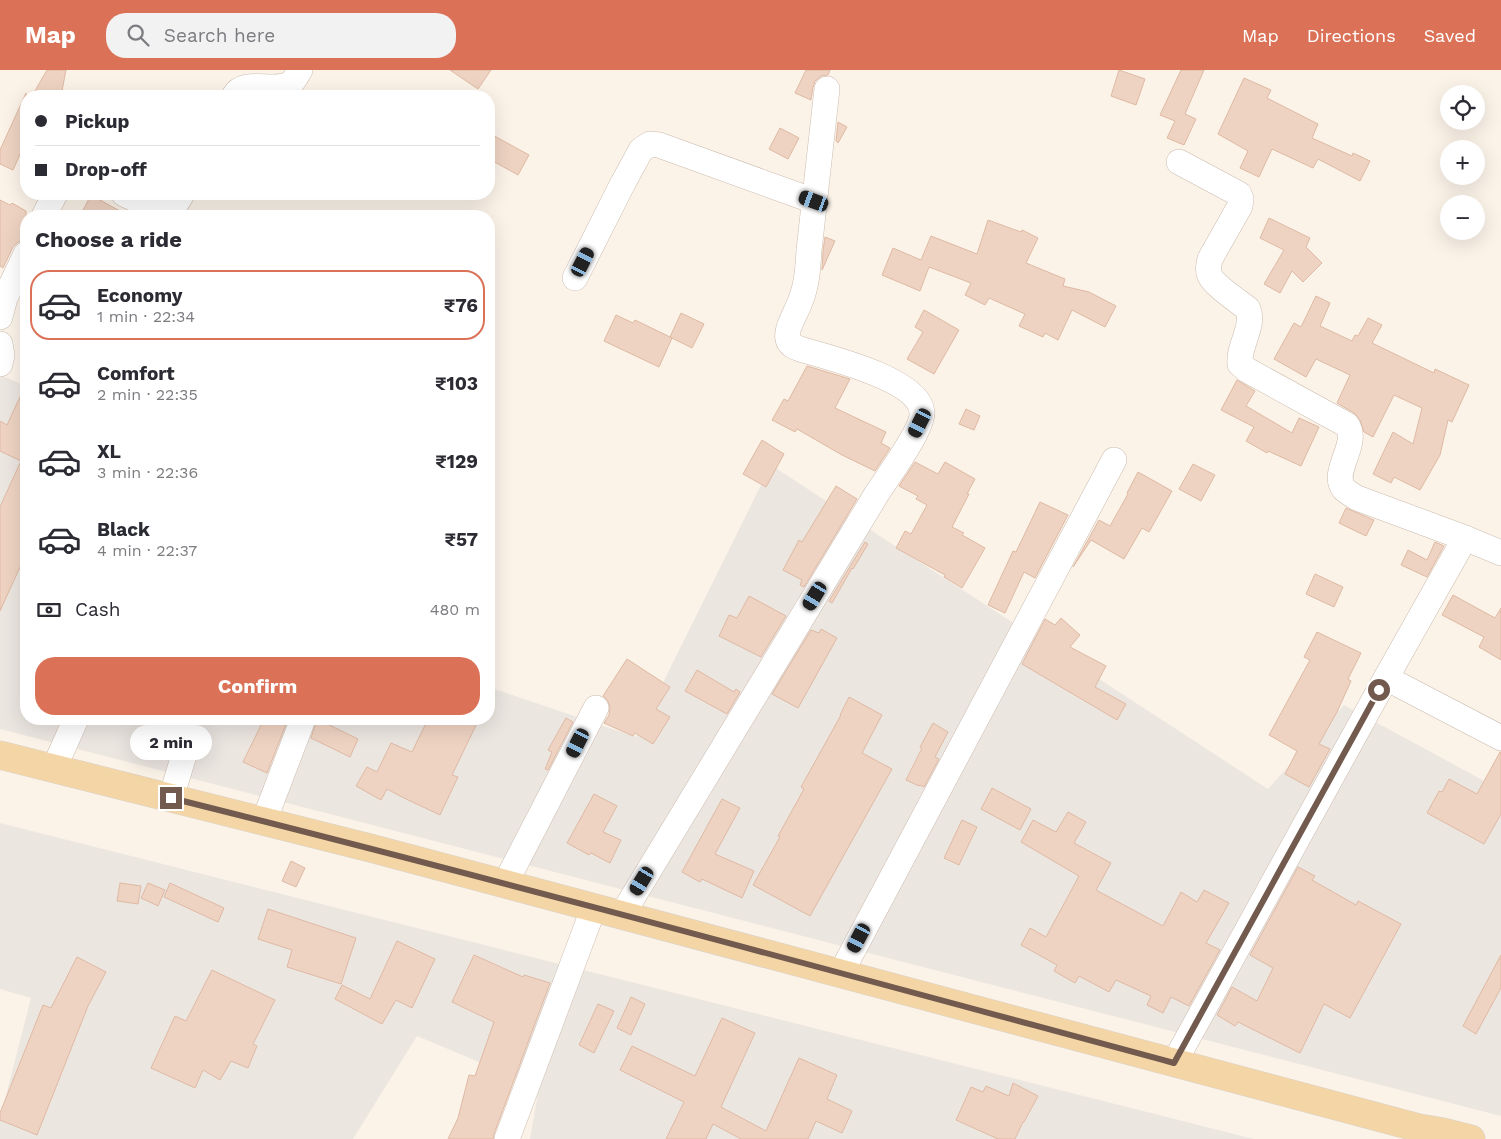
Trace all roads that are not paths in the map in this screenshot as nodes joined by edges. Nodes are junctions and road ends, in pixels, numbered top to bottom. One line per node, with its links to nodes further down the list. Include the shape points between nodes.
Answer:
1 (300, 70): 3 (street, via 292,83 286,86)
2 (827, 89): 7 (street)
3 (239, 90)
4 (1179, 162): 14 (street, via 1239,194 1241,199 1208,266 1213,280 1250,313 1240,364 1347,425 1351,439 1340,478 1344,490 1356,498)
5 (137, 200): 6 (street, via 169,209)
6 (178, 200)
7 (814, 201): 9 (street, via 659,144 650,144 642,150 623,183); 28 (street, via 805,288 789,328 788,340 800,349 878,374 906,389 918,400 922,412 920,423)
8 (20, 267): 10 (street)
9 (575, 278)
10 (0, 317)
11 (0, 344): 12 (street)
12 (0, 364)
13 (1114, 460): 29 (street)
14 (1465, 538): 15 (street); 16 (street)
15 (1501, 553)
16 (1386, 678): 21 (street); 30 (street)
17 (596, 708): 26 (street)
18 (73, 725): 23 (street)
19 (180, 725): 24 (street, via 184,756)
20 (301, 725): 25 (street)
21 (1501, 738)
22 (0, 755): 23 (main road)
23 (54, 768): 24 (main road)
24 (171, 798): 25 (main road)
25 (264, 821): 26 (main road)
26 (505, 884): 27 (main road)
27 (594, 907): 28 (main road); 32 (street)
28 (622, 915): 29 (main road)
29 (841, 973): 30 (main road)
30 (1174, 1063): 31 (main road)
31 (1418, 1134): 33 (main road, via 1443,1132)
32 (507, 1139)
33 (1471, 1139)

